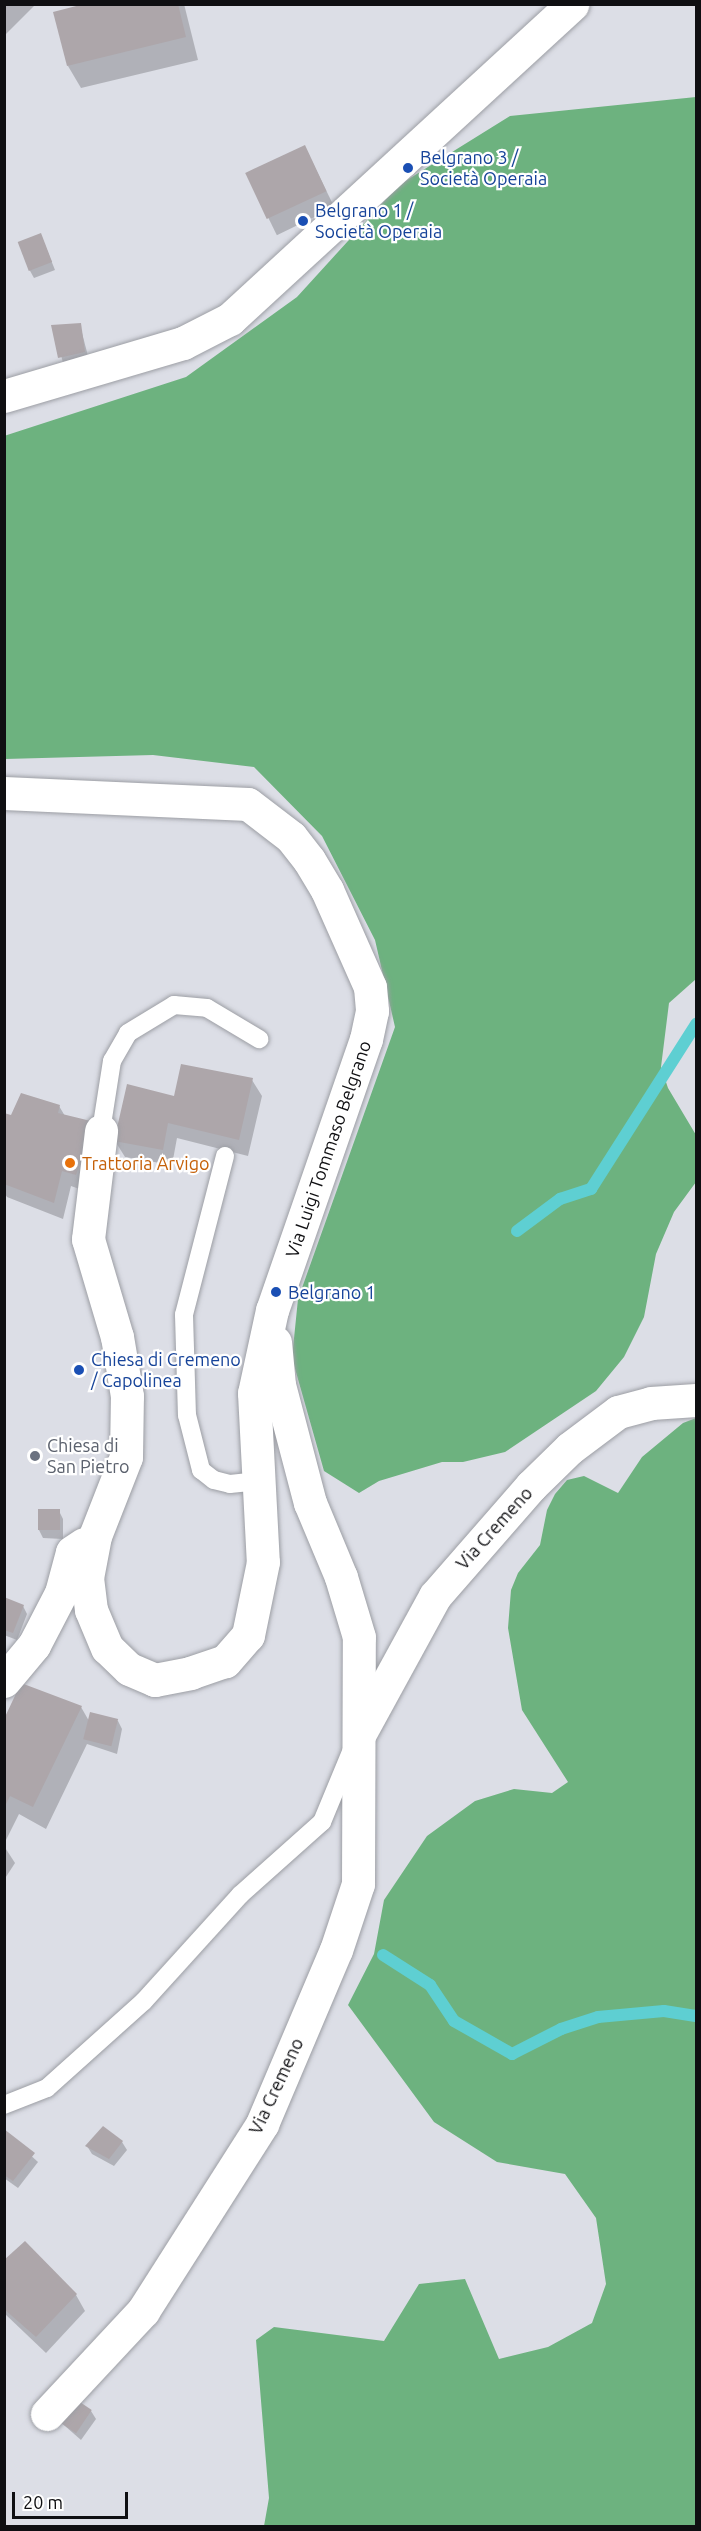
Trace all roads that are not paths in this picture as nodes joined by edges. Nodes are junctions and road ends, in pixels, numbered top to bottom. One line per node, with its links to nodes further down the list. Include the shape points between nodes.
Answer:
1 (572, 4): 2 (street, via 230,319 183,343)
2 (4, 396)
3 (4, 793): 7 (street, Via Luigi Tommaso Belgrano, via 248,804 291,837 327,890 370,987 372,1011 340,1122)
4 (259, 1039): 5 (lane, via 207,1008 174,1005 128,1034 112,1061)
5 (101, 1131): 10 (street, via 88,1239 117,1338 127,1396 126,1457)
6 (225, 1156): 9 (lane, via 184,1315 187,1415 201,1470 214,1480 230,1484)
7 (272, 1310): 9 (street, Via Luigi Tommaso Belgrano, via 254,1393); 12 (street, Via Cremeno, via 279,1385 310,1503 341,1577 359,1637)
8 (696, 1400): 12 (street, Via Cremeno, via 651,1403 618,1412 570,1448 531,1486 435,1596)
9 (259, 1481): 10 (street, Via Luigi Tommaso Belgrano, via 263,1562 248,1635 225,1661 192,1673 154,1680 129,1669 107,1648 91,1610 87,1578)
10 (95, 1536): 11 (street, via 72,1552 56,1603 34,1645)
11 (4, 1681)
12 (357, 1737): 13 (lane, Via Cremeno, via 322,1822 240,1895 144,2001 47,2088); 14 (street, Via Cremeno, via 358,1884 336,1950 262,2124 143,2311)
13 (4, 2105)
14 (47, 2414)

